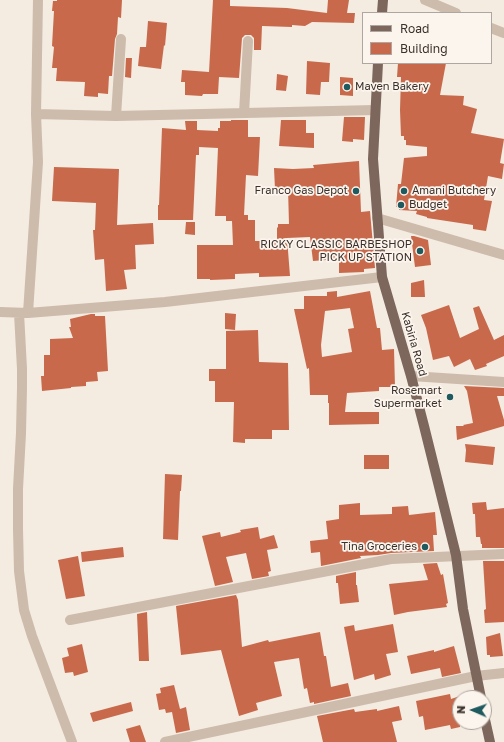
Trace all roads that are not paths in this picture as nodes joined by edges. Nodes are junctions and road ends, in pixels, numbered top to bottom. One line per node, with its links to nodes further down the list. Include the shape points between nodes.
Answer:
1 (38, 0): 13 (street)
2 (383, 0): 4 (main road)
3 (424, 0): 5 (street)
4 (382, 12)
5 (454, 12)
6 (492, 28): 7 (street)
7 (504, 33)
8 (121, 39): 14 (street)
9 (248, 41): 12 (street)
10 (378, 64): 11 (main road, Kabiria Road)
11 (375, 110): 12 (street); 15 (main road, Kabiria Road, via 373,159)
12 (244, 113): 14 (street)
13 (36, 114): 14 (street); 19 (street, via 38,162)
14 (116, 116)
15 (377, 218): 16 (street); 17 (main road, Kabiria Road)
16 (504, 255)
17 (382, 277): 19 (street, via 165,302); 20 (main road, Kabiria Road)
18 (0, 312): 19 (street)
19 (24, 313): 29 (street, via 18,497 19,571 24,610 32,636)
20 (411, 376): 21 (street); 23 (main road, Kabiria Road)
21 (504, 382)
22 (504, 554): 23 (street)
23 (456, 555): 24 (street, via 391,559); 26 (main road, Kabiria Road)
24 (70, 620)
25 (504, 673): 26 (street)
26 (476, 676): 27 (main road, Kabiria Road); 30 (street)
27 (479, 690)
28 (487, 730): 31 (main road)
29 (72, 742)
30 (165, 742)
31 (490, 742)

